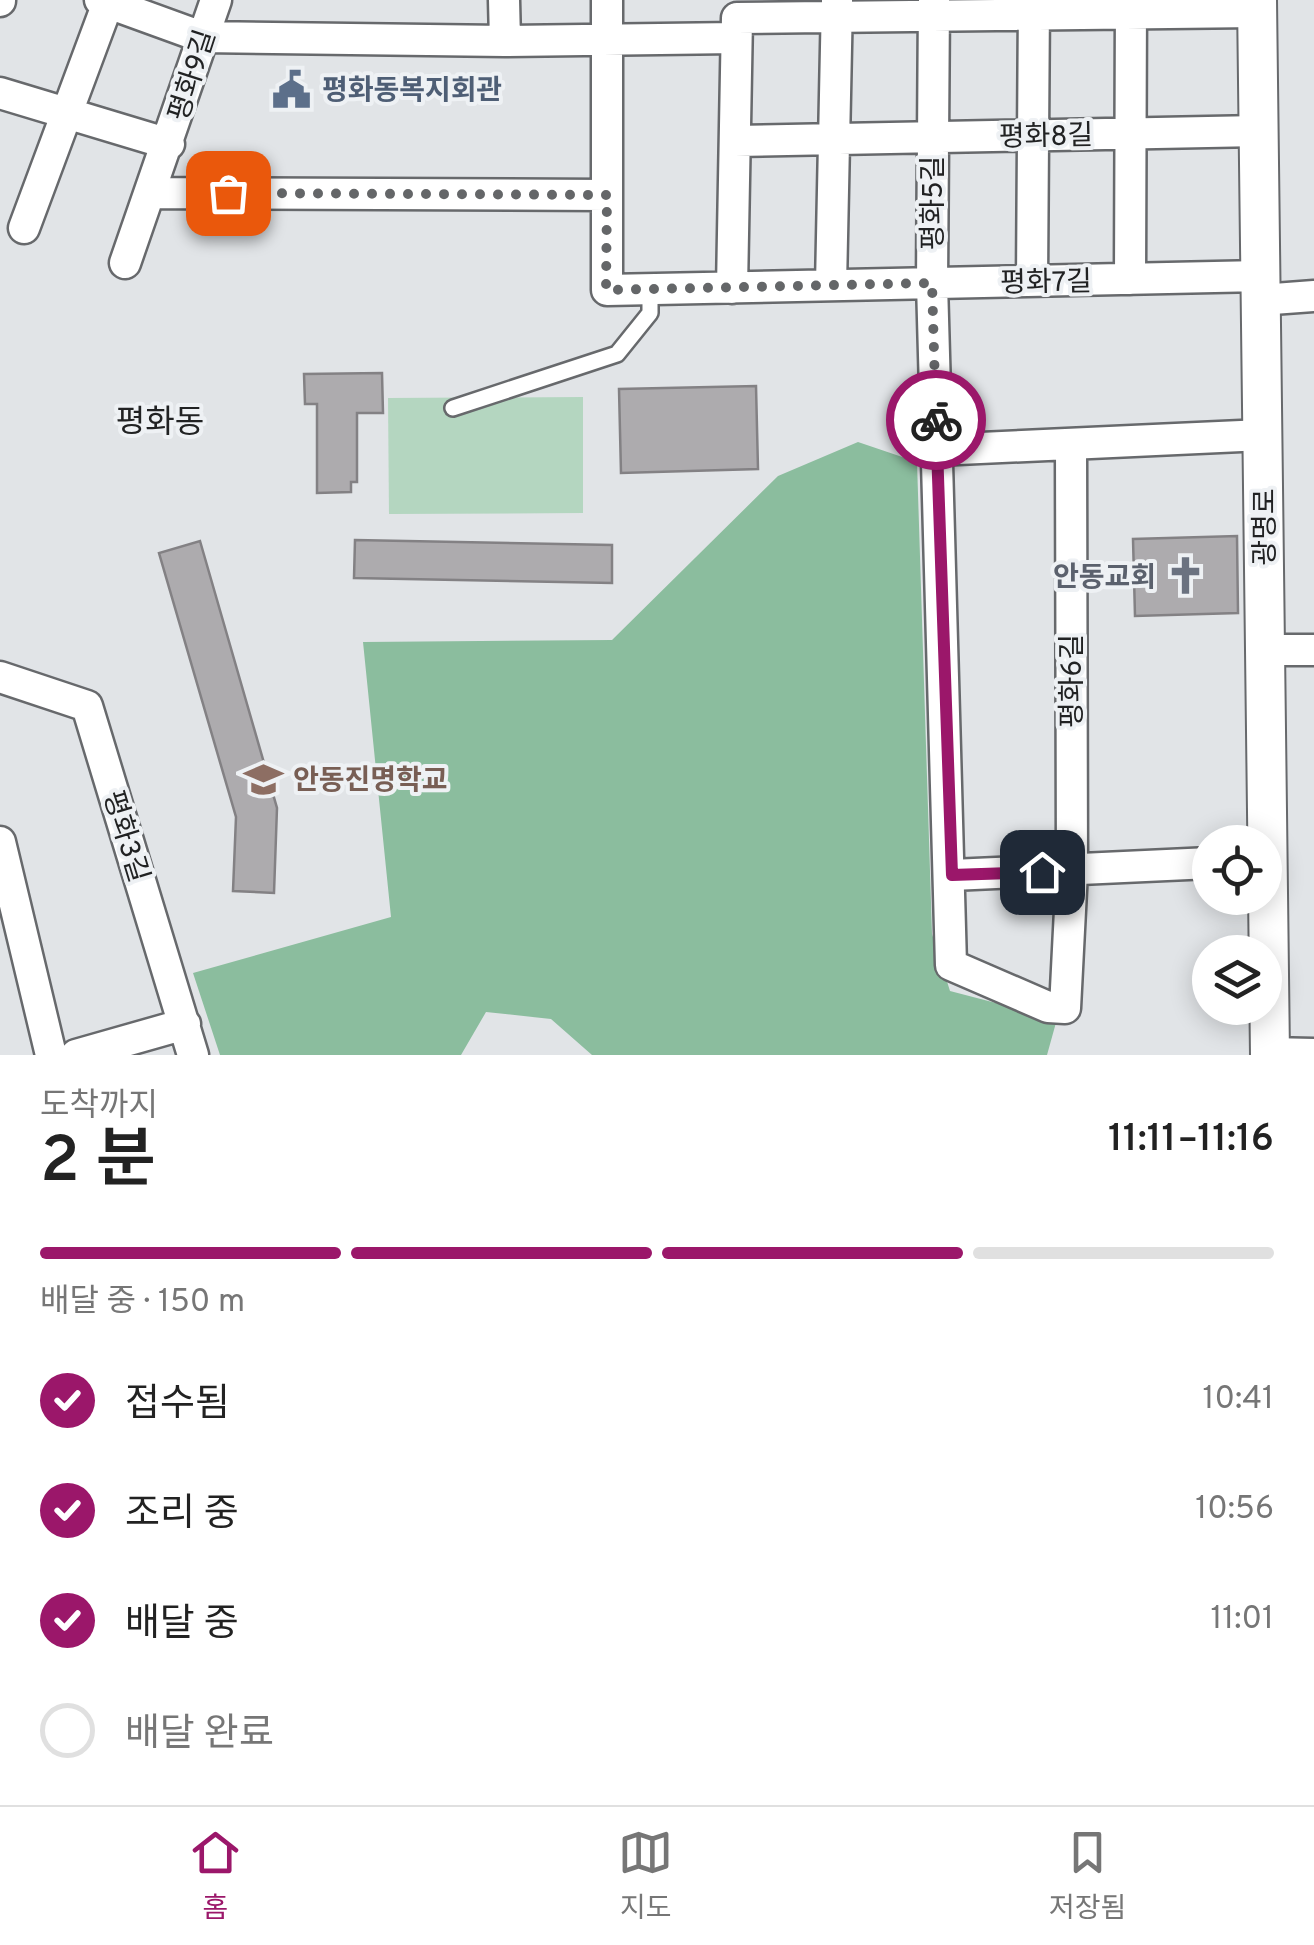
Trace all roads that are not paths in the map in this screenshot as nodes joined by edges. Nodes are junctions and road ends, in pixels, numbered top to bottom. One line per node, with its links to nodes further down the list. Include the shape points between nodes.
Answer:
1 (216, 0): 11 (street, 평화9길)
2 (504, 0): 13 (street)
3 (608, 0): 12 (street, 평화7길)
4 (106, 1): 11 (street); 15 (street)
5 (1257, 6): 6 (street); 16 (street, 광명로)
6 (1131, 7): 9 (street); 17 (street)
7 (837, 8): 8 (street); 10 (street); 20 (street)
8 (934, 8): 9 (street); 19 (street, 평화5길)
9 (1034, 8): 18 (street)
10 (737, 19): 12 (street); 21 (street)
11 (202, 37): 13 (street); 22 (street, 평화9길)
12 (607, 39): 13 (street); 24 (street, 평화7길)
13 (505, 41)
14 (0, 93): 15 (street)
15 (66, 116): 22 (street); 25 (street)
16 (1258, 131): 17 (street, 평화8길); 33 (street, 광명로)
17 (1130, 134): 18 (street, 평화8길); 27 (street)
18 (1033, 136): 19 (street, 평화8길); 28 (street)
19 (932, 137): 20 (street, 평화8길); 29 (street, 평화5길)
20 (834, 139): 21 (street, 평화8길); 30 (street)
21 (735, 140): 32 (street)
22 (170, 144): 23 (street, 평화9길)
23 (153, 193): 24 (street); 26 (street, 평화9길)
24 (607, 195): 31 (street, 평화7길, via 606,290)
25 (24, 228)
26 (125, 263)
27 (1130, 279): 28 (street, 평화7길); 33 (street, 평화7길)
28 (1032, 281): 29 (street, 평화7길)
29 (932, 283): 30 (street, 평화7길); 38 (street, 평화5길)
30 (831, 285): 32 (street, 평화7길)
31 (650, 288): 32 (street, 평화7길); 35 (lane, via 650,312 617,354)
32 (732, 288)
33 (1260, 288): 34 (street, 평화7길); 36 (street, 광명로)
34 (1314, 296)
35 (453, 408)
36 (1263, 434): 37 (street); 39 (street, 광명로)
37 (1070, 444): 38 (street); 45 (street, 평화6길)
38 (936, 450): 46 (street, 평화5길)
39 (1265, 650): 40 (street); 42 (street, 광명로)
40 (1314, 650)
41 (0, 677): 48 (street, 평화3길, via 88,706)
42 (1266, 825)
43 (0, 842): 51 (street)
44 (1192, 864): 45 (street)
45 (1072, 871): 46 (street); 46 (street, 평화5길, via 1064,1008 951,965)
46 (952, 875)
47 (1267, 915): 49 (street, 광명로)
48 (185, 1024): 52 (street); 53 (street, 평화3길)
49 (1270, 1054): 50 (street)
50 (1314, 1054)
51 (51, 1055)
52 (76, 1055)
53 (193, 1055)

